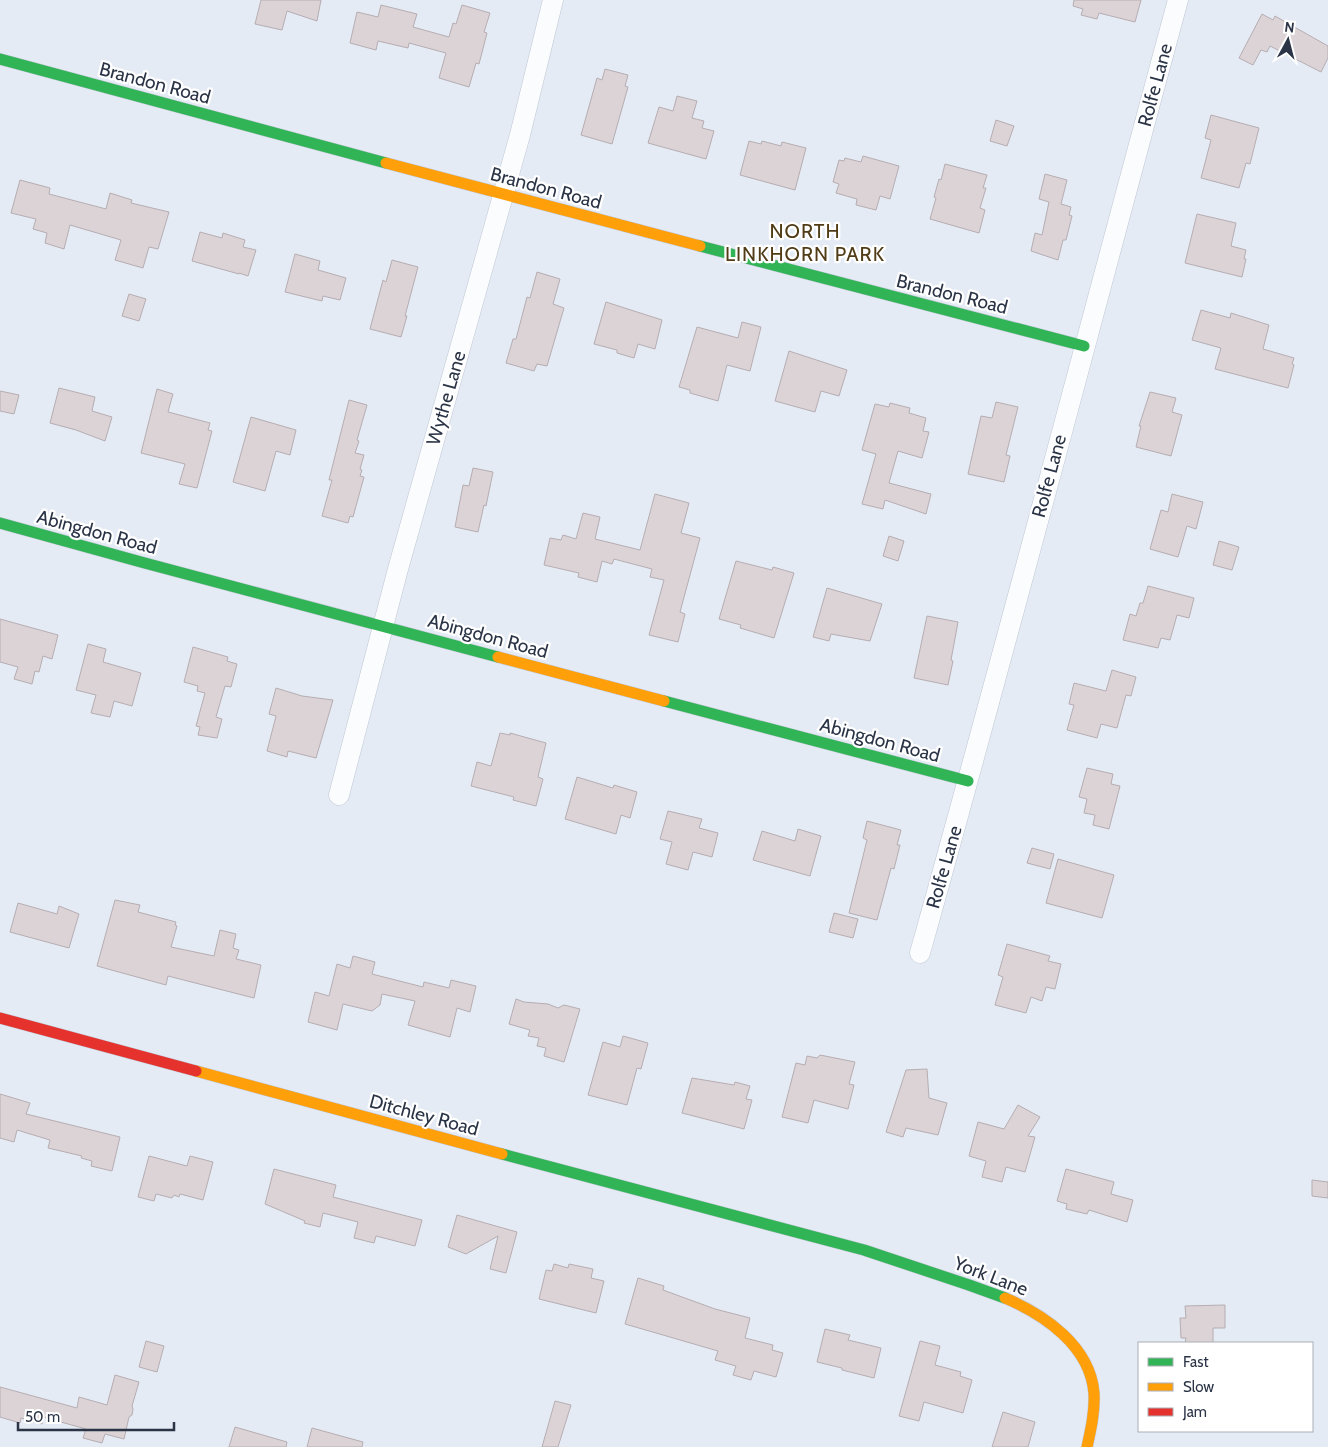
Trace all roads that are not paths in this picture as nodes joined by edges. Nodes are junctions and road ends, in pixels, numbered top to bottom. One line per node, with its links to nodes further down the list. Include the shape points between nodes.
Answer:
1 (553, 0): 4 (street, Wythe Lane)
2 (1178, 0): 5 (street, Rolfe Lane)
3 (0, 59): 4 (street, Brandon Road)
4 (503, 195): 5 (street, Brandon Road); 7 (street, Wythe Lane)
5 (1084, 346): 8 (street, Rolfe Lane)
6 (0, 523): 7 (street, Abingdon Road)
7 (384, 626): 8 (street, Abingdon Road); 9 (street, Wythe Lane)
8 (968, 782): 10 (street, Rolfe Lane)
9 (339, 795)
10 (920, 953)
11 (0, 1018): 12 (street, Ditchley Road)
12 (839, 1244): 13 (street, York Lane, via 1002,1296 1052,1326 1084,1358 1093,1381 1093,1422)
13 (1086, 1447)

